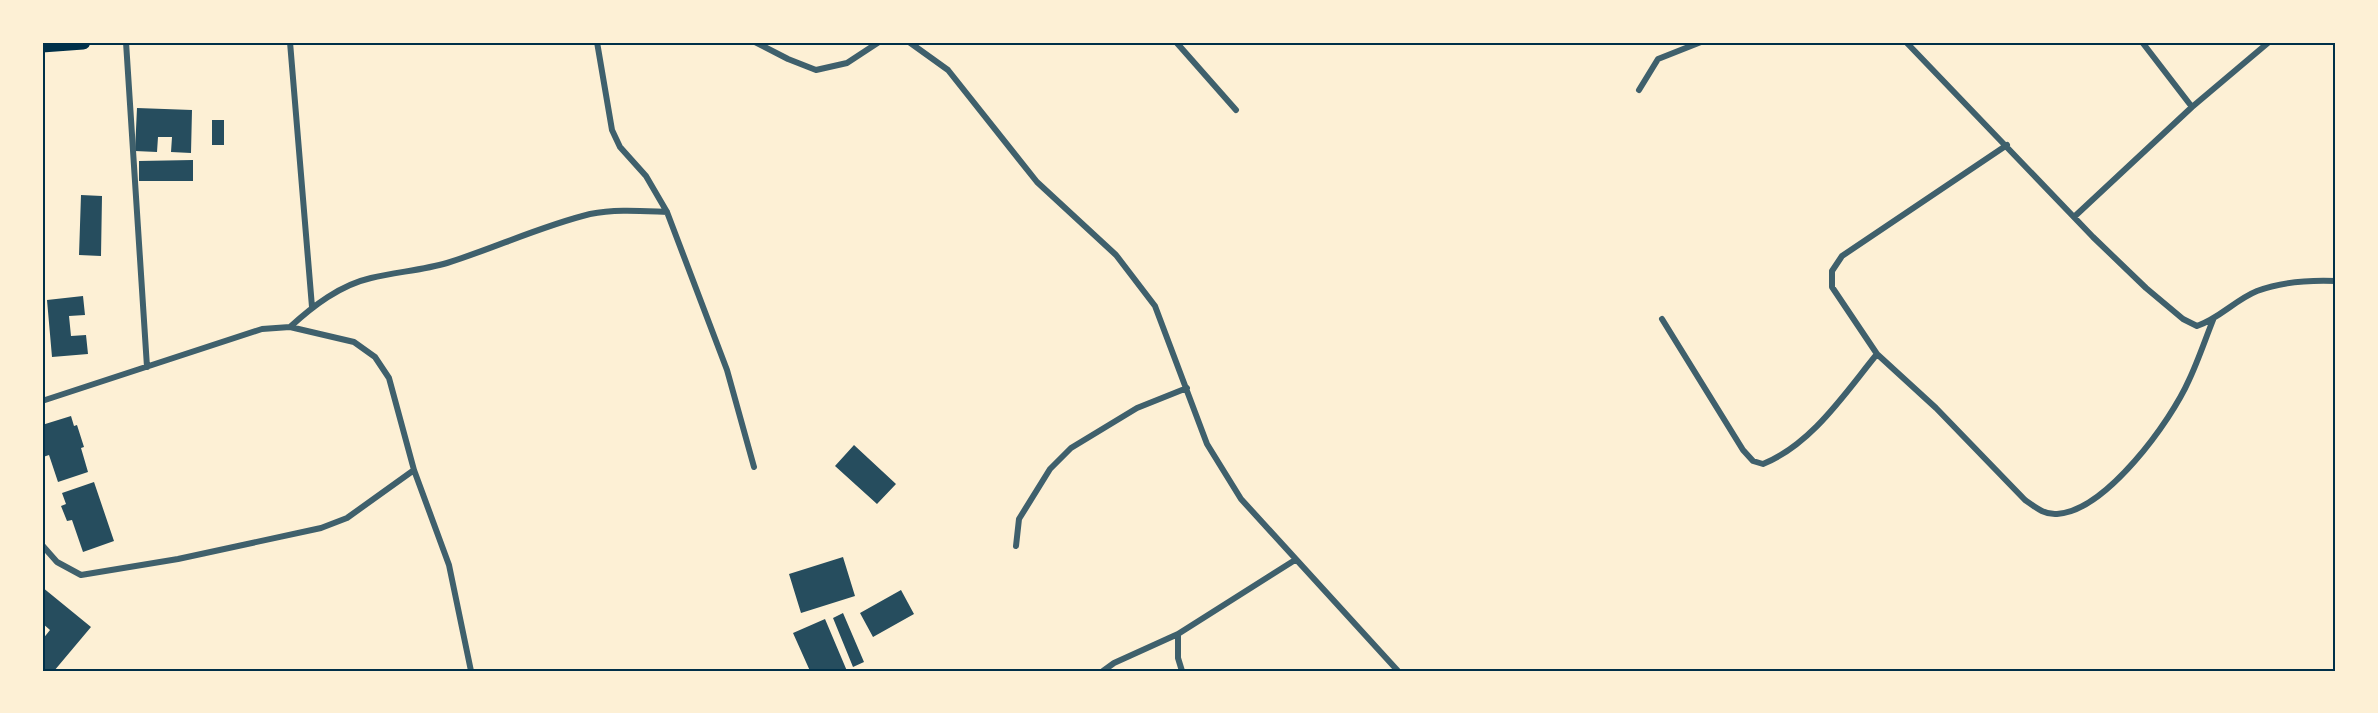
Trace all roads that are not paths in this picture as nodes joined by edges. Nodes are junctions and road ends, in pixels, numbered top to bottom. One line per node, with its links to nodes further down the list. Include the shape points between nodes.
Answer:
1 (83, 42): 13 (main road)
2 (126, 42): 26 (street)
3 (290, 42): 21 (street)
4 (597, 42): 18 (street, via 612,130)
5 (755, 42): 6 (street, via 816,70 848,63)
6 (876, 42)
7 (909, 42): 27 (street, via 948,70 1037,182 1116,255 1155,306)
8 (1176, 42): 16 (street)
9 (1701, 42): 14 (street, via 1658,59)
10 (1906, 42): 17 (street)
11 (2142, 42): 15 (street)
12 (2268, 42): 15 (street)
13 (42, 45)
14 (1638, 90)
15 (2192, 107): 19 (street)
16 (1236, 110)
17 (2007, 145): 19 (street); 25 (street, via 1842,256 1832,271 1832,287)
18 (667, 212): 21 (street, via 627,210 591,214 446,263 368,279); 29 (street, via 727,370)
19 (2074, 217): 23 (street, via 2183,319 2197,326)
20 (2336, 281): 23 (street, via 2286,284 2256,292)
21 (312, 307): 24 (street)
22 (1662, 319): 25 (street, via 1743,450 1753,461 1763,464 1792,447 1828,414)
23 (2213, 320): 25 (street, via 2189,381 2148,446 2121,477 2094,498 2075,510 2057,514 2039,511 2025,500 1936,408)
24 (290, 327): 26 (street, via 262,329); 30 (street, via 354,342 375,357 389,378)
25 (1876, 354)
26 (147, 367): 28 (street)
27 (1186, 388): 32 (street, via 1137,408 1071,448 1050,469 1019,519); 33 (street, via 1207,444 1241,499)
28 (42, 401)
29 (754, 467)
30 (414, 470): 31 (street, via 347,518 260,543 81,575 57,562); 35 (street, via 449,565)
31 (42, 546)
32 (1016, 546)
33 (1295, 560): 34 (street); 38 (street)
34 (1178, 634): 36 (street); 37 (street)
35 (471, 671)
36 (1103, 671)
37 (1182, 671)
38 (1398, 671)

